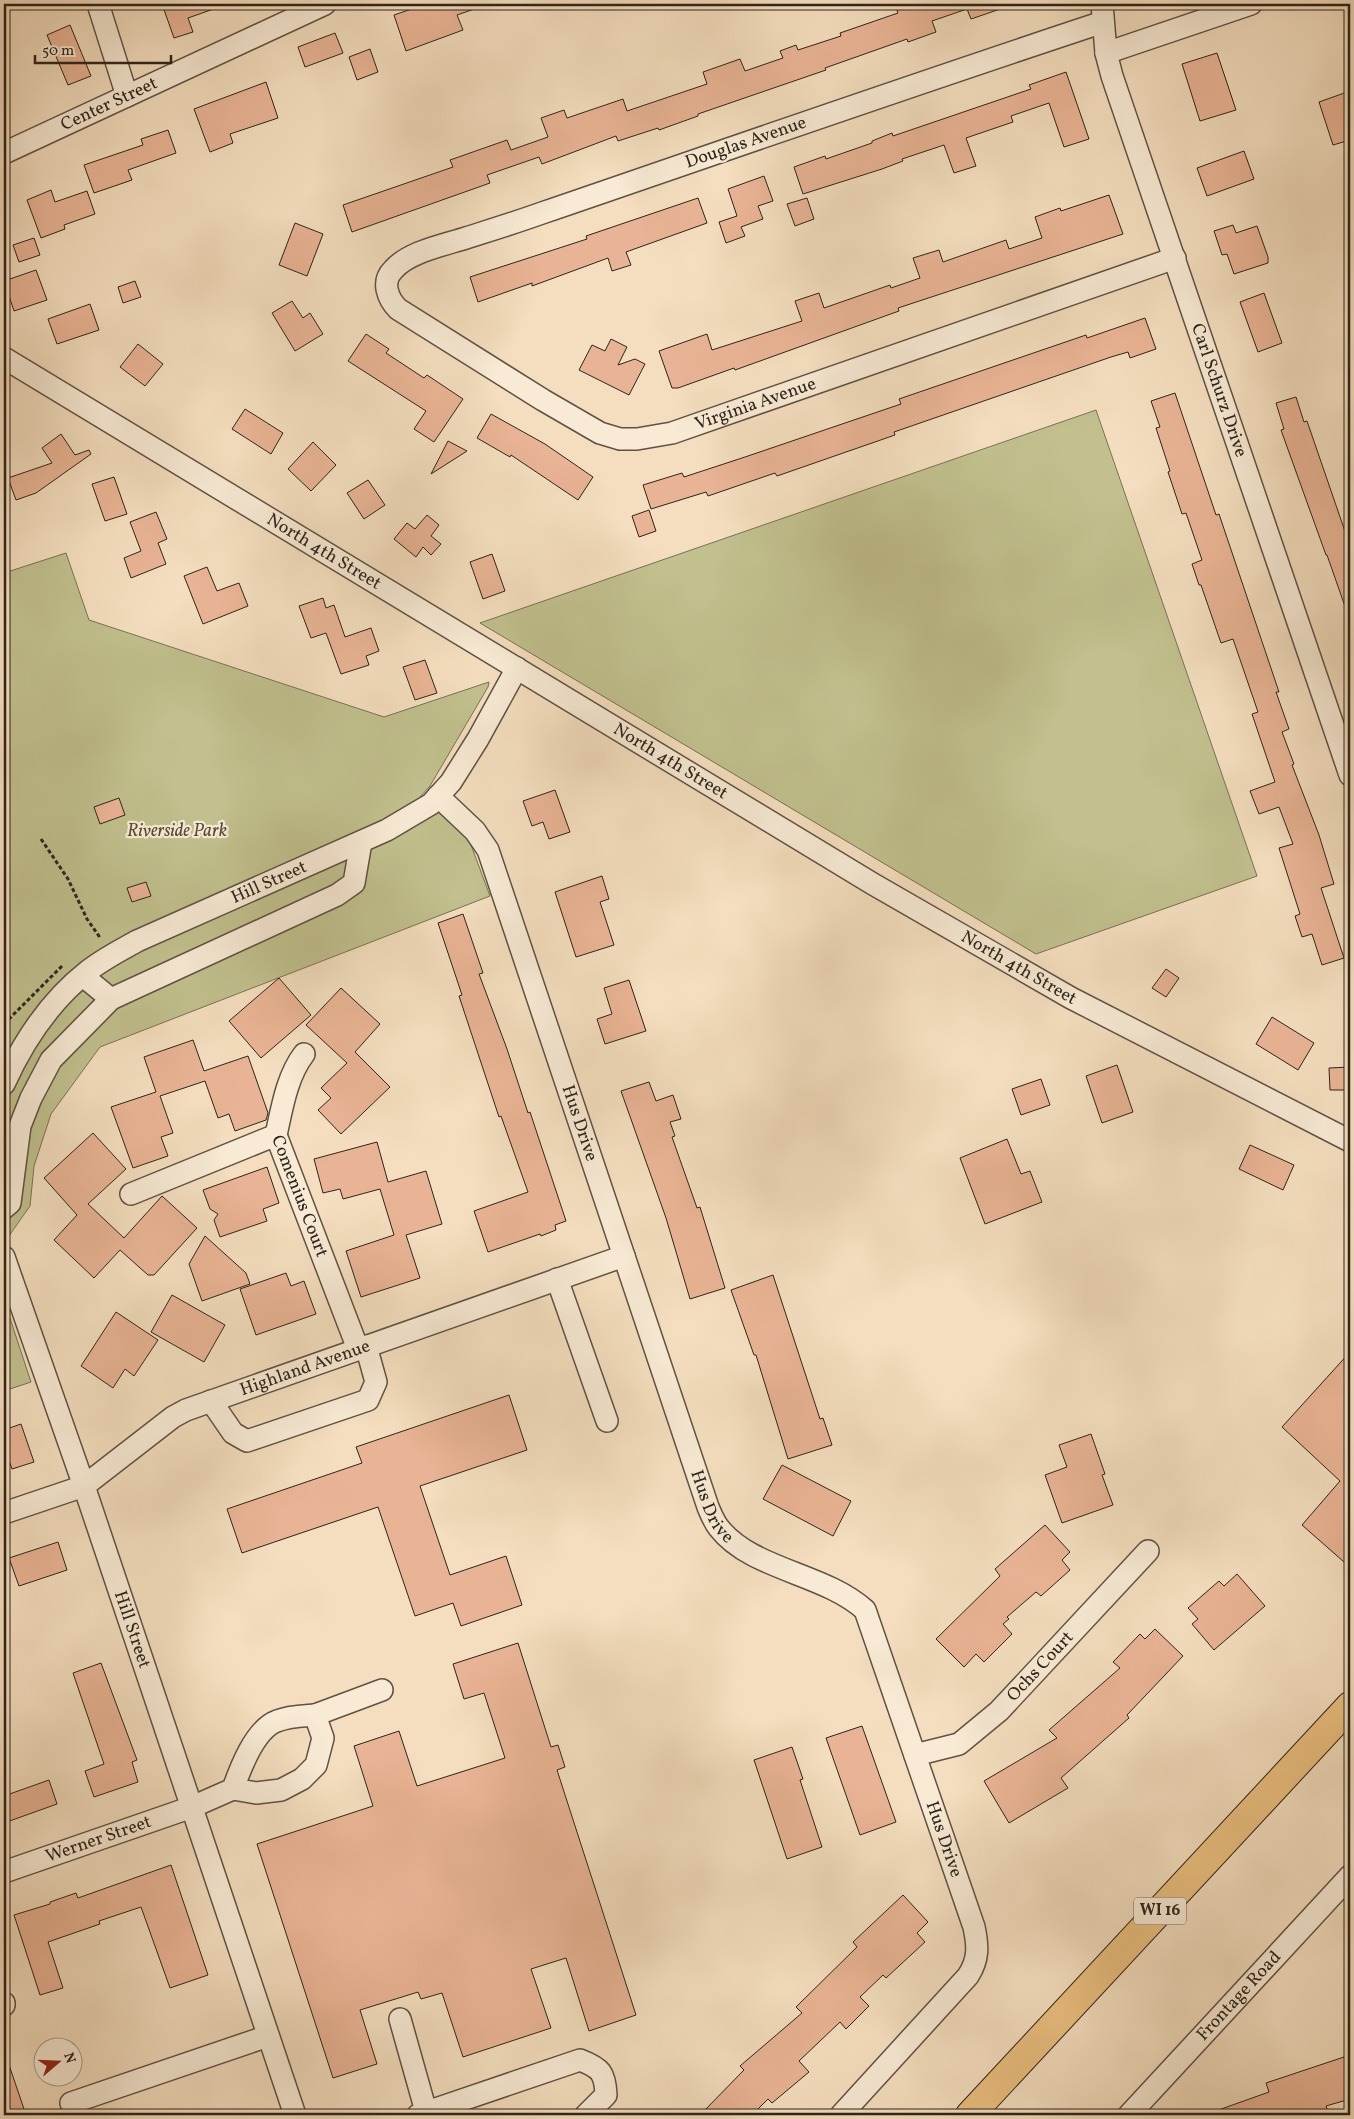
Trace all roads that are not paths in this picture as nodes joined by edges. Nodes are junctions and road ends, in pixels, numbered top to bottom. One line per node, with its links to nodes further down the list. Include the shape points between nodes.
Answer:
1 (98, 4): 6 (street)
2 (325, 4): 6 (street, Center Street)
3 (1251, 4): 5 (street)
4 (1103, 13): 5 (street, Carl Schurz Drive); 9 (street, Douglas Avenue, via 936,77 421,252)
5 (1106, 53): 8 (street, Carl Schurz Drive)
6 (127, 96): 7 (street, Center Street)
7 (4, 153)
8 (1175, 258): 9 (street, Virginia Avenue, via 672,433 636,439 620,439 600,433 398,309 390,302 387,290); 12 (street, Carl Schurz Drive)
9 (392, 270)
10 (4, 358): 11 (street, North 4th Street)
11 (517, 668): 13 (street, Hill Street, via 452,782); 20 (street, North 4th Street, via 873,884 1062,993)
12 (1350, 775)
13 (438, 796): 14 (street, Hill Street, via 413,816); 23 (street, Hus Drive, via 475,831 488,850)
14 (361, 842): 15 (street, Hill Street, via 137,941); 16 (street, via 354,883 337,895)
15 (83, 976): 16 (street); 18 (street, Hill Street, via 38,1025)
16 (110, 999): 22 (street, via 51,1060 20,1126 10,1203)
17 (304, 1054): 19 (street, via 297,1063 282,1106)
18 (4, 1083)
19 (276, 1135): 21 (street, Comenius Court); 26 (street, Comenius Court)
20 (1350, 1141)
21 (131, 1194)
22 (4, 1208)
23 (624, 1256): 25 (street, Highland Avenue); 35 (street, Hus Drive, via 717,1526 738,1547 826,1585 865,1610)
24 (4, 1257): 29 (street, Hill Street)
25 (558, 1279): 26 (street, Highland Avenue); 28 (street)
26 (362, 1348): 27 (street, Highland Avenue); 27 (street, Comenius Court, via 376,1382 368,1400 247,1441 233,1433)
27 (210, 1401): 29 (street, Highland Avenue, via 173,1418)
28 (607, 1422)
29 (84, 1486): 30 (street, Highland Avenue); 37 (street, Hill Street)
30 (4, 1513)
31 (1148, 1551): 35 (street, Ochs Court, via 999,1711 959,1744)
32 (382, 1690): 34 (street)
33 (1350, 1706): 47 (highway, WI 16)
34 (316, 1715): 36 (street, via 275,1721 259,1736 244,1758); 36 (street, via 322,1738 316,1765 302,1779 281,1790 256,1793)
35 (915, 1755): 46 (street, Hus Drive, via 974,1927 977,1958 968,1976)
36 (233, 1789): 37 (street, Werner Street)
37 (192, 1807): 38 (street, Werner Street); 41 (street, Hill Street)
38 (4, 1872)
39 (1350, 1876): 48 (street, Frontage Road)
40 (400, 2020): 43 (street)
41 (268, 2036): 42 (street); 44 (street, Hill Street)
42 (71, 2103)
43 (424, 2114): 45 (street, via 580,2060 594,2065 605,2077 606,2095)
44 (295, 2115)
45 (586, 2115)
46 (841, 2115)
47 (970, 2115)
48 (1129, 2115)

